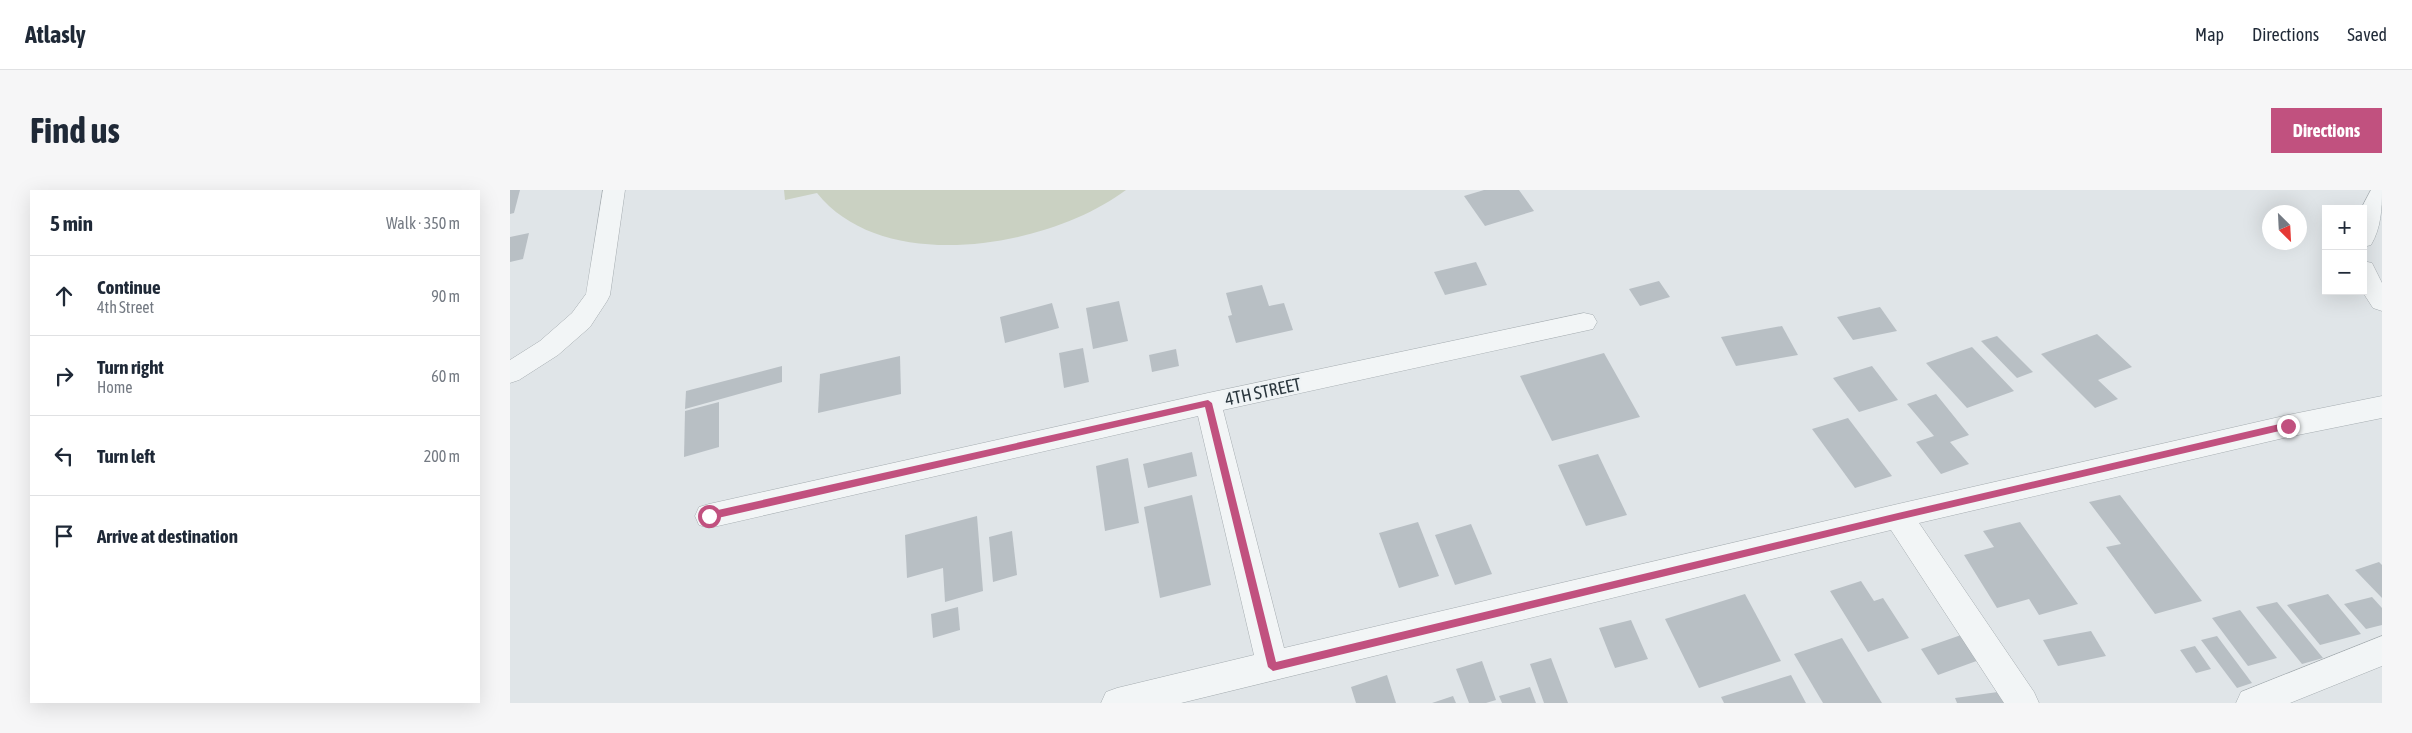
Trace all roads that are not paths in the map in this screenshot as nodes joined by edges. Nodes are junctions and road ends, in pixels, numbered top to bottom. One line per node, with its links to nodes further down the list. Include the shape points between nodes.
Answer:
1 (614, 190): 7 (street, via 598,295 581,320 549,348)
2 (2382, 190): 3 (street)
3 (2367, 226)
4 (2367, 279): 5 (street)
5 (2382, 302)
6 (1584, 322): 8 (street, 4TH STREET)
7 (510, 374)
8 (1208, 403): 10 (street, 4TH STREET); 13 (street)
9 (2382, 407): 11 (street)
10 (709, 516)
11 (1898, 516): 13 (street); 16 (street)
12 (2382, 651): 17 (street)
13 (1273, 667): 14 (street)
14 (1194, 694): 15 (street)
15 (1117, 703)
16 (2023, 703)
17 (2252, 703)

